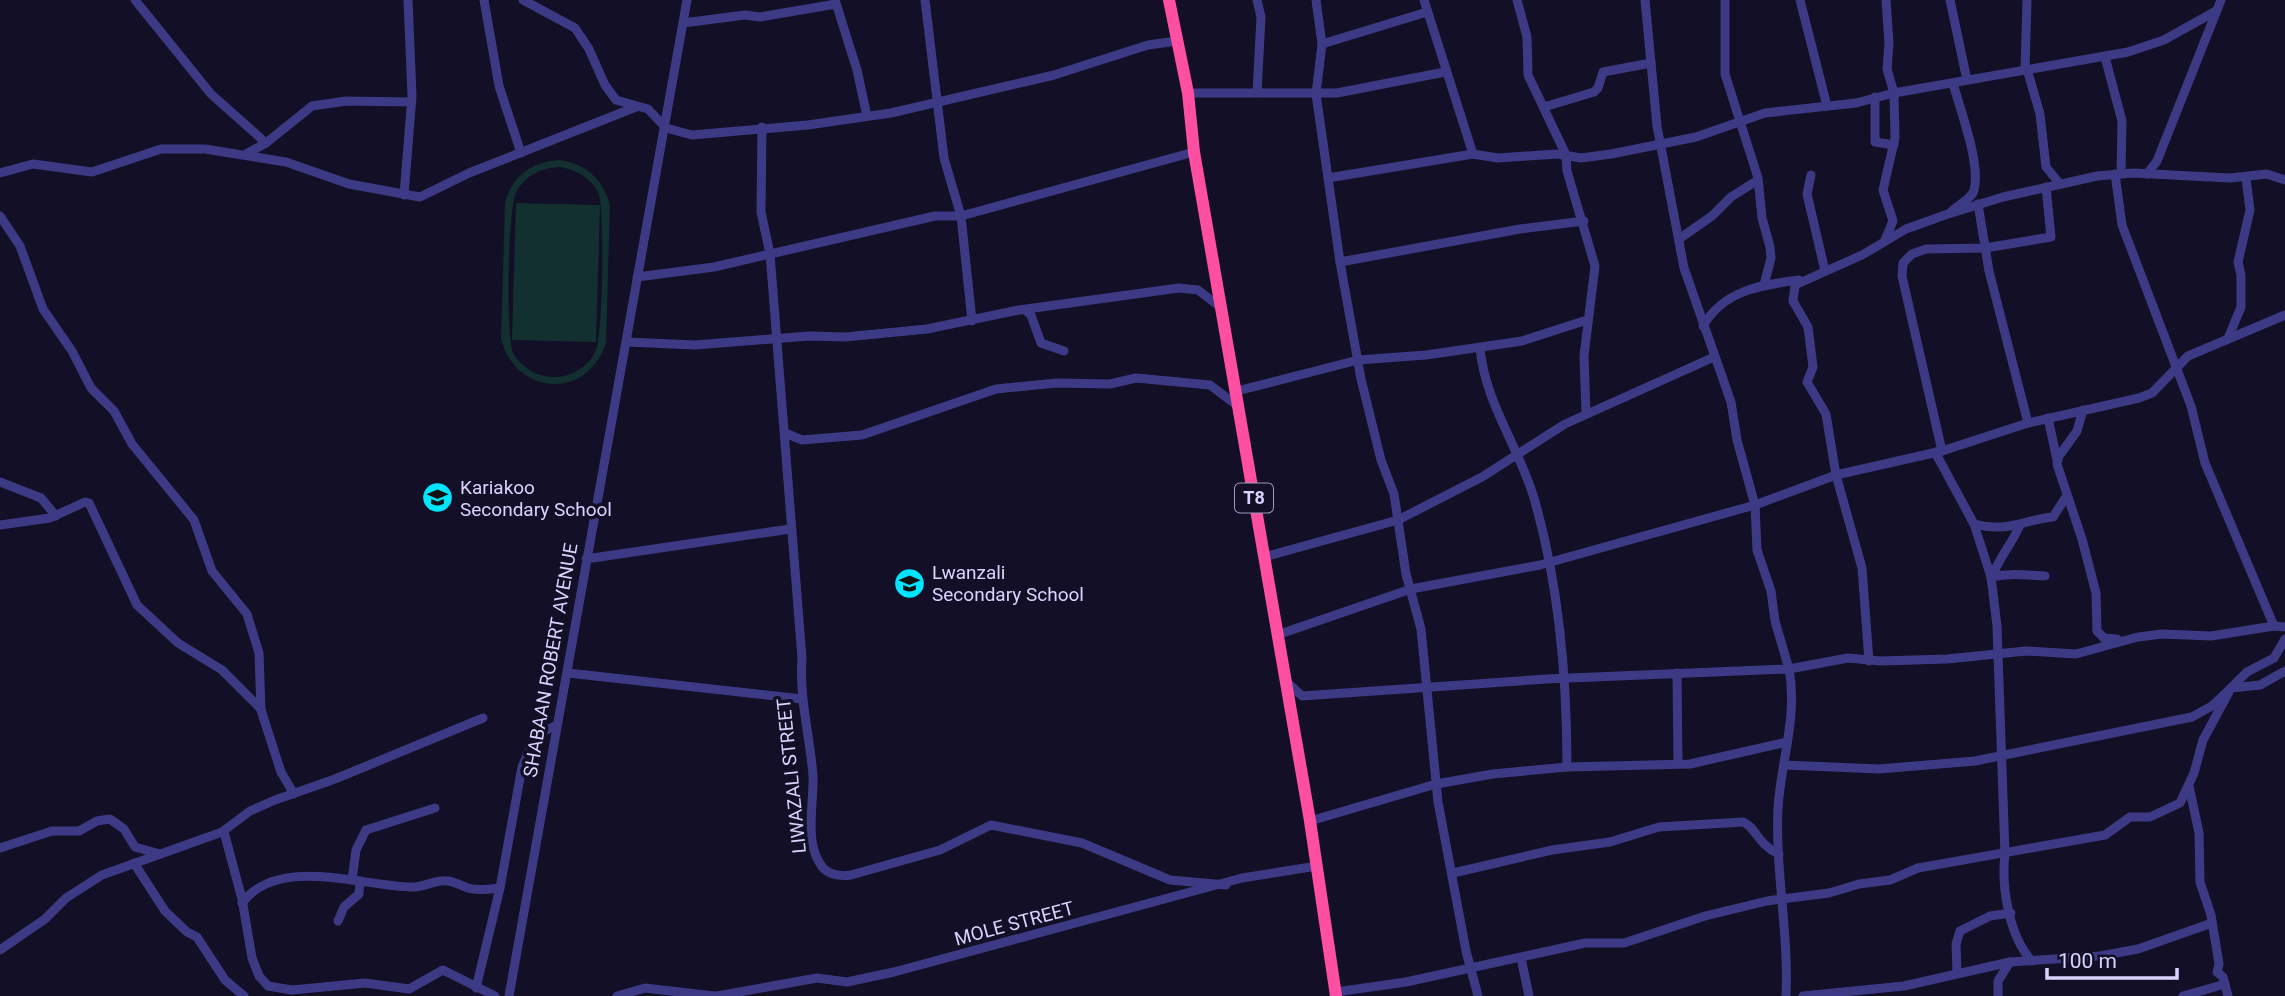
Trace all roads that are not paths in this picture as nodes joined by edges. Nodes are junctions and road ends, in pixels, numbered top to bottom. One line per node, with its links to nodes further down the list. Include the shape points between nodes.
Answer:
1 (135, 0): 47 (street, via 211,94)
2 (408, 0): 37 (street)
3 (484, 0): 51 (street, via 503,101)
4 (523, 0): 31 (street, via 575,28)
5 (687, 0): 22 (street, SHABAAN ROBERT AVENUE)
6 (925, 0): 38 (street)
7 (1257, 0): 33 (street, via 1261,17)
8 (1316, 0): 24 (street)
9 (1424, 0): 21 (street)
10 (1517, 0): 41 (street, via 1527,37 1528,75)
11 (1645, 0): 26 (street)
12 (1725, 0): 44 (street, via 1724,62)
13 (1800, 0): 39 (street)
14 (1886, 0): 34 (street, via 1886,69)
15 (1950, 0): 29 (street)
16 (2027, 0): 27 (street)
17 (2221, 0): 20 (street)
18 (1171, 1): 23 (highway, T8)
19 (835, 2): 22 (street, via 756,18 746,15); 43 (street)
20 (2216, 11): 25 (street, via 2164,40); 57 (street, via 2157,160)
21 (1427, 12): 24 (street); 28 (street)
22 (683, 23): 46 (street, SHABAAN ROBERT AVENUE)
23 (1177, 41): 32 (highway, T8); 38 (street)
24 (1322, 44): 35 (street)
25 (2105, 57): 27 (street); 56 (street, via 2122,121)
26 (1651, 63): 41 (street, via 1602,72 1594,92); 48 (street)
27 (2026, 70): 29 (street); 63 (street, via 2040,114 2046,167)
28 (1445, 72): 35 (street); 53 (street)
29 (1967, 80): 30 (street)
30 (1953, 83): 34 (street); 67 (street, via 1968,136 1974,188)
31 (605, 85): 40 (street, via 616,100); 42 (street)
32 (1188, 93): 33 (street); 50 (highway, T8)
33 (1257, 93): 35 (street)
34 (1894, 93): 36 (street); 49 (street)
35 (1316, 94): 59 (street)
36 (1875, 97): 39 (street); 49 (street, via 1875,143)
37 (411, 102): 47 (street, via 346,101 312,106); 65 (street)
38 (938, 102): 43 (street); 69 (street, via 946,166)
39 (1827, 106): 44 (street)
40 (636, 107): 42 (street); 46 (street, via 651,111)
41 (1544, 107): 54 (street)
42 (613, 115): 51 (street)
43 (867, 116): 45 (street)
44 (1738, 120): 48 (street, via 1696,137); 61 (street)
45 (762, 127): 46 (street, via 692,135); 74 (street, LIWAZALI STREET, via 761,212)
46 (666, 128): 77 (street, SHABAAN ROBERT AVENUE)
47 (266, 143): 52 (street)
48 (1660, 144): 54 (street, via 1589,157); 71 (street)
49 (1894, 145): 72 (street, via 1884,190 1894,220)
50 (1194, 152): 69 (street); 81 (highway, T8)
51 (521, 153): 65 (street, via 432,194)
52 (246, 154): 55 (street, via 168,148 92,172 33,164); 65 (street)
53 (1473, 154): 54 (street, via 1497,158); 59 (street)
54 (1566, 155): 70 (street)
55 (0, 173)
56 (2118, 174): 57 (street); 63 (street); 93 (street, via 2122,225)
57 (2147, 174): 60 (street)
58 (1811, 175): 76 (street, via 1807,194)
59 (1328, 178): 75 (street)
60 (2245, 178): 62 (street, via 2266,174); 86 (street, via 2250,210 2238,262 2241,307)
61 (1758, 180): 71 (street); 79 (street, via 1771,258)
62 (2285, 180)
63 (2060, 184): 64 (street)
64 (2046, 187): 66 (street); 73 (street, via 2051,237)
65 (404, 195)
66 (1978, 204): 67 (street); 73 (street)
67 (1950, 213): 72 (street)
68 (0, 216): 136 (street, via 20,246 43,309 91,388 114,411 132,444 194,520 212,571 245,610 259,653)
69 (961, 216): 74 (street, via 934,216); 84 (street)
70 (1584, 221): 75 (street); 83 (street, via 1595,266)
71 (1679, 239): 85 (street)
72 (1885, 240): 76 (street)
73 (1985, 248): 99 (street); 101 (street, via 1917,251 1902,267)
74 (770, 254): 77 (street); 87 (street, LIWAZALI STREET)
75 (1339, 262): 92 (street)
76 (1825, 271): 78 (street)
77 (637, 277): 88 (street, SHABAAN ROBERT AVENUE)
78 (1801, 280): 79 (street); 104 (street, via 1791,292 1794,307 1808,327 1813,367 1807,382 1826,414)
79 (1765, 285): 85 (street, via 1727,299)
80 (1025, 310): 81 (street, via 1192,288); 84 (street); 90 (street, via 1041,343)
81 (1223, 310): 94 (highway, T8)
82 (2285, 315): 86 (street)
83 (1587, 320): 89 (street, via 1540,336); 97 (street)
84 (972, 321): 87 (street, via 845,337)
85 (1703, 326): 91 (street)
86 (2229, 336): 93 (street)
87 (776, 339): 88 (street, via 695,345); 100 (street, LIWAZALI STREET)
88 (627, 342): 115 (street, SHABAAN ROBERT AVENUE)
89 (1480, 348): 92 (street); 102 (street, via 1493,400)
90 (1063, 351)
91 (1714, 357): 97 (street); 107 (street, via 1731,402)
92 (1358, 360): 94 (street); 109 (street)
93 (2176, 366): 96 (street, via 2149,394); 120 (street, via 2205,463)
94 (1237, 391): 95 (highway, T8)
95 (1240, 408): 100 (street, via 1210,385 1136,378 1110,384 996,389 871,434 802,440); 114 (highway, T8)
96 (2083, 410): 98 (street); 103 (street, via 2077,431)
97 (1586, 413): 102 (street)
98 (2048, 418): 99 (street); 103 (street)
99 (2028, 423): 101 (street)
100 (785, 433): 113 (street, LIWAZALI STREET)
101 (1939, 452): 104 (street); 110 (street)
102 (1516, 453): 109 (street, via 1482,477); 116 (street, via 1534,496)
103 (2057, 462): 106 (street)
104 (1836, 475): 107 (street); 126 (street, via 1862,568)
105 (0, 482): 108 (street, via 41,498)
106 (2066, 497): 112 (street, via 2054,517); 123 (street, via 2095,593 2097,631 2104,638)
107 (1755, 505): 116 (street); 127 (street, via 1757,550)
108 (56, 516): 111 (street); 136 (street, via 85,502 91,505 137,605 178,643 222,670)
109 (1398, 520): 114 (street); 119 (street)
110 (1974, 524): 112 (street); 118 (street)
111 (0, 525)
112 (2019, 527): 118 (street)
113 (790, 529): 115 (street); 135 (street, LIWAZALI STREET)
114 (1264, 557): 122 (highway, T8)
115 (586, 559): 129 (street, SHABAAN ROBERT AVENUE)
116 (1549, 562): 119 (street); 132 (street)
117 (2045, 576): 118 (street, via 2011,573)
118 (1992, 577): 125 (street)
119 (1411, 589): 122 (street); 134 (street)
120 (2274, 626): 121 (street); 123 (street, via 2211,636)
121 (2285, 627)
122 (1277, 635): 131 (highway, T8)
123 (2138, 637): 125 (street, via 2076,654)
124 (2285, 639): 133 (street, via 2274,658 2247,672)
125 (1996, 654): 126 (street); 140 (street)
126 (1869, 660): 127 (street)
127 (1789, 669): 130 (street); 139 (street, via 1793,702)
128 (2285, 671): 133 (street, via 2260,685)
129 (568, 673): 135 (street); 138 (street, SHABAAN ROBERT AVENUE)
130 (1677, 673): 132 (street); 141 (street)
131 (1283, 677): 134 (street, via 1302,696); 148 (highway, T8)
132 (1564, 680): 134 (street); 143 (street)
133 (2231, 688): 140 (street, via 2192,717); 145 (street, via 2203,740)
134 (1428, 690): 144 (street)
135 (802, 699): 158 (street, LIWAZALI STREET, via 813,774 814,849 828,872 847,876 935,852 991,825 1082,844 1170,880)
136 (261, 710): 146 (street, via 281,772)
137 (483, 718): 146 (street)
138 (555, 726): 159 (street, via 536,734 522,767); 176 (street, SHABAAN ROBERT AVENUE)
139 (1787, 742): 141 (street, via 1697,763); 142 (street)
140 (2002, 754): 142 (street, via 1975,761 1879,769); 153 (street)
141 (1678, 763): 143 (street)
142 (1784, 765): 152 (street, via 1778,808)
143 (1567, 767): 144 (street)
144 (1436, 784): 148 (street); 156 (street)
145 (2189, 786): 153 (street, via 2175,806 2148,818 2130,817 2105,835); 164 (street, via 2199,833 2200,882)
146 (294, 793): 149 (street, via 250,811)
147 (435, 808): 157 (street, via 366,830 356,850)
148 (1310, 821): 155 (highway, T8)
149 (223, 832): 151 (street); 161 (street)
150 (0, 848): 151 (street, via 52,831 79,831 110,819 124,829 135,847)
151 (162, 854): 154 (street)
152 (1779, 854): 156 (street, via 1762,845 1743,822 1680,824); 160 (street)
153 (2006, 854): 160 (street, via 1918,868 1890,880); 162 (street, via 2003,878)
154 (134, 863): 165 (street, via 88,882); 174 (street, via 165,911 197,937 225,980)
155 (1317, 866): 158 (street, MOLE STREET); 173 (highway, T8)
156 (1453, 873): 169 (street)
157 (356, 881): 159 (street, via 410,887 448,881 477,890); 161 (street, via 317,876 279,879 255,887); 163 (street, via 359,894 344,907)
158 (1226, 884): 178 (street, MOLE STREET, via 894,972 847,982 817,978)
159 (500, 888): 172 (street)
160 (1784, 899): 166 (street, via 1699,918 1624,943 1585,943); 181 (street)
161 (242, 903): 172 (street, via 256,972 275,988 365,984 409,989 443,970)
162 (2011, 913): 167 (street, via 2019,944); 170 (street, via 1990,916 1960,931)
163 (338, 921)
164 (2212, 923): 167 (street, via 2138,949); 171 (street, via 2217,972)
165 (0, 950)
166 (1521, 958): 169 (street); 180 (street)
167 (2032, 961): 168 (street)
168 (2010, 962): 170 (street); 183 (street, via 1998,981)
169 (1469, 967): 173 (street); 179 (street)
170 (1956, 973): 182 (street, via 1884,989)
171 (2225, 984): 184 (street); 185 (street)
172 (476, 988): 175 (street)
173 (1336, 994)
174 (244, 996)
175 (495, 996)
176 (509, 996)
177 (617, 996): 178 (street, MOLE STREET, via 645,988)
178 (716, 996)
179 (1478, 996)
180 (1529, 996)
181 (1786, 996)
182 (1803, 996)
183 (1998, 996)
184 (2183, 996)
185 (2228, 996)

